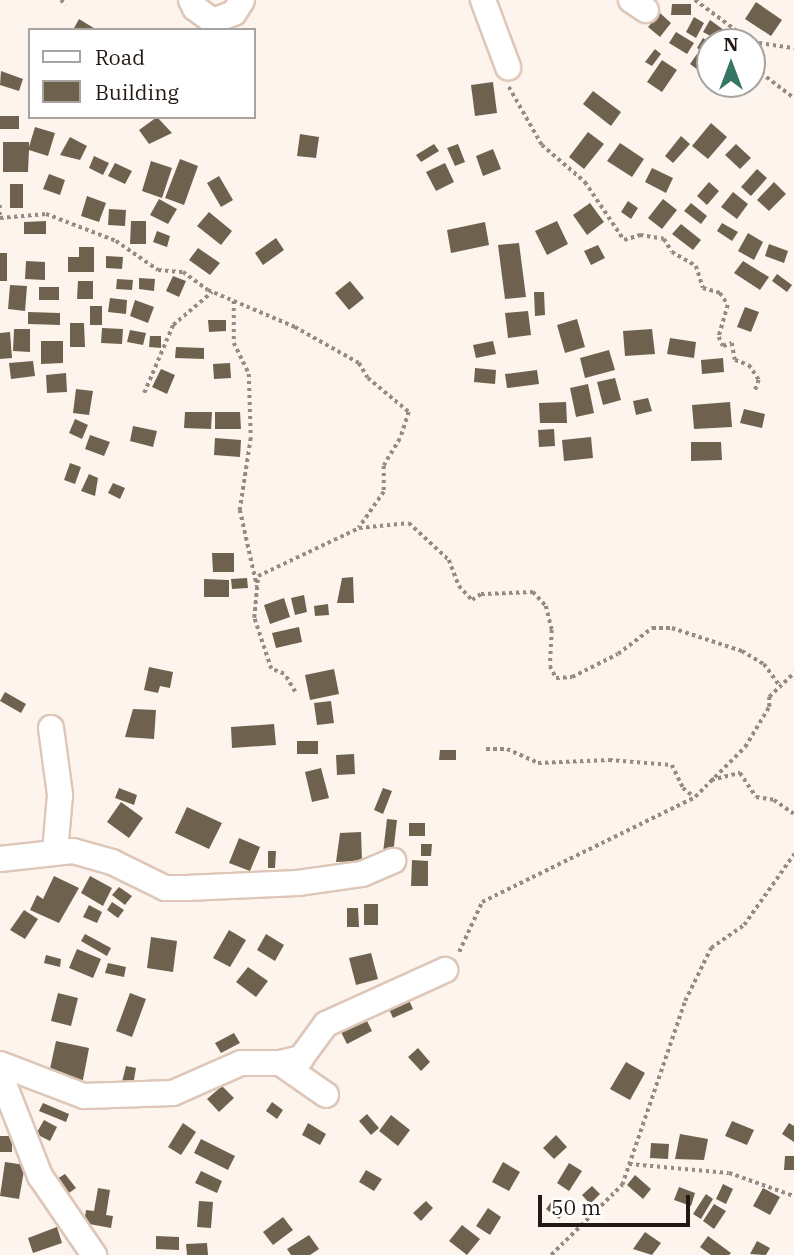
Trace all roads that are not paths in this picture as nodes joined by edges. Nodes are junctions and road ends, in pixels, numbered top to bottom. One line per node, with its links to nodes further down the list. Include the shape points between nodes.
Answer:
1 (191, 0): 2 (street, via 213,21 234,13)
2 (242, 0)
3 (483, 0): 4 (street)
4 (509, 67)
5 (51, 729): 6 (street, via 60,795)
6 (55, 852): 7 (street); 8 (street, via 90,854 165,888 298,883 362,874)
7 (0, 859)
8 (393, 861)
9 (444, 970): 10 (street, via 326,1024 301,1059)
10 (280, 1063): 11 (street, via 241,1063 173,1093 84,1096); 13 (street)
11 (0, 1064)
12 (0, 1074): 14 (street, via 40,1176)
13 (326, 1095)
14 (94, 1255)

